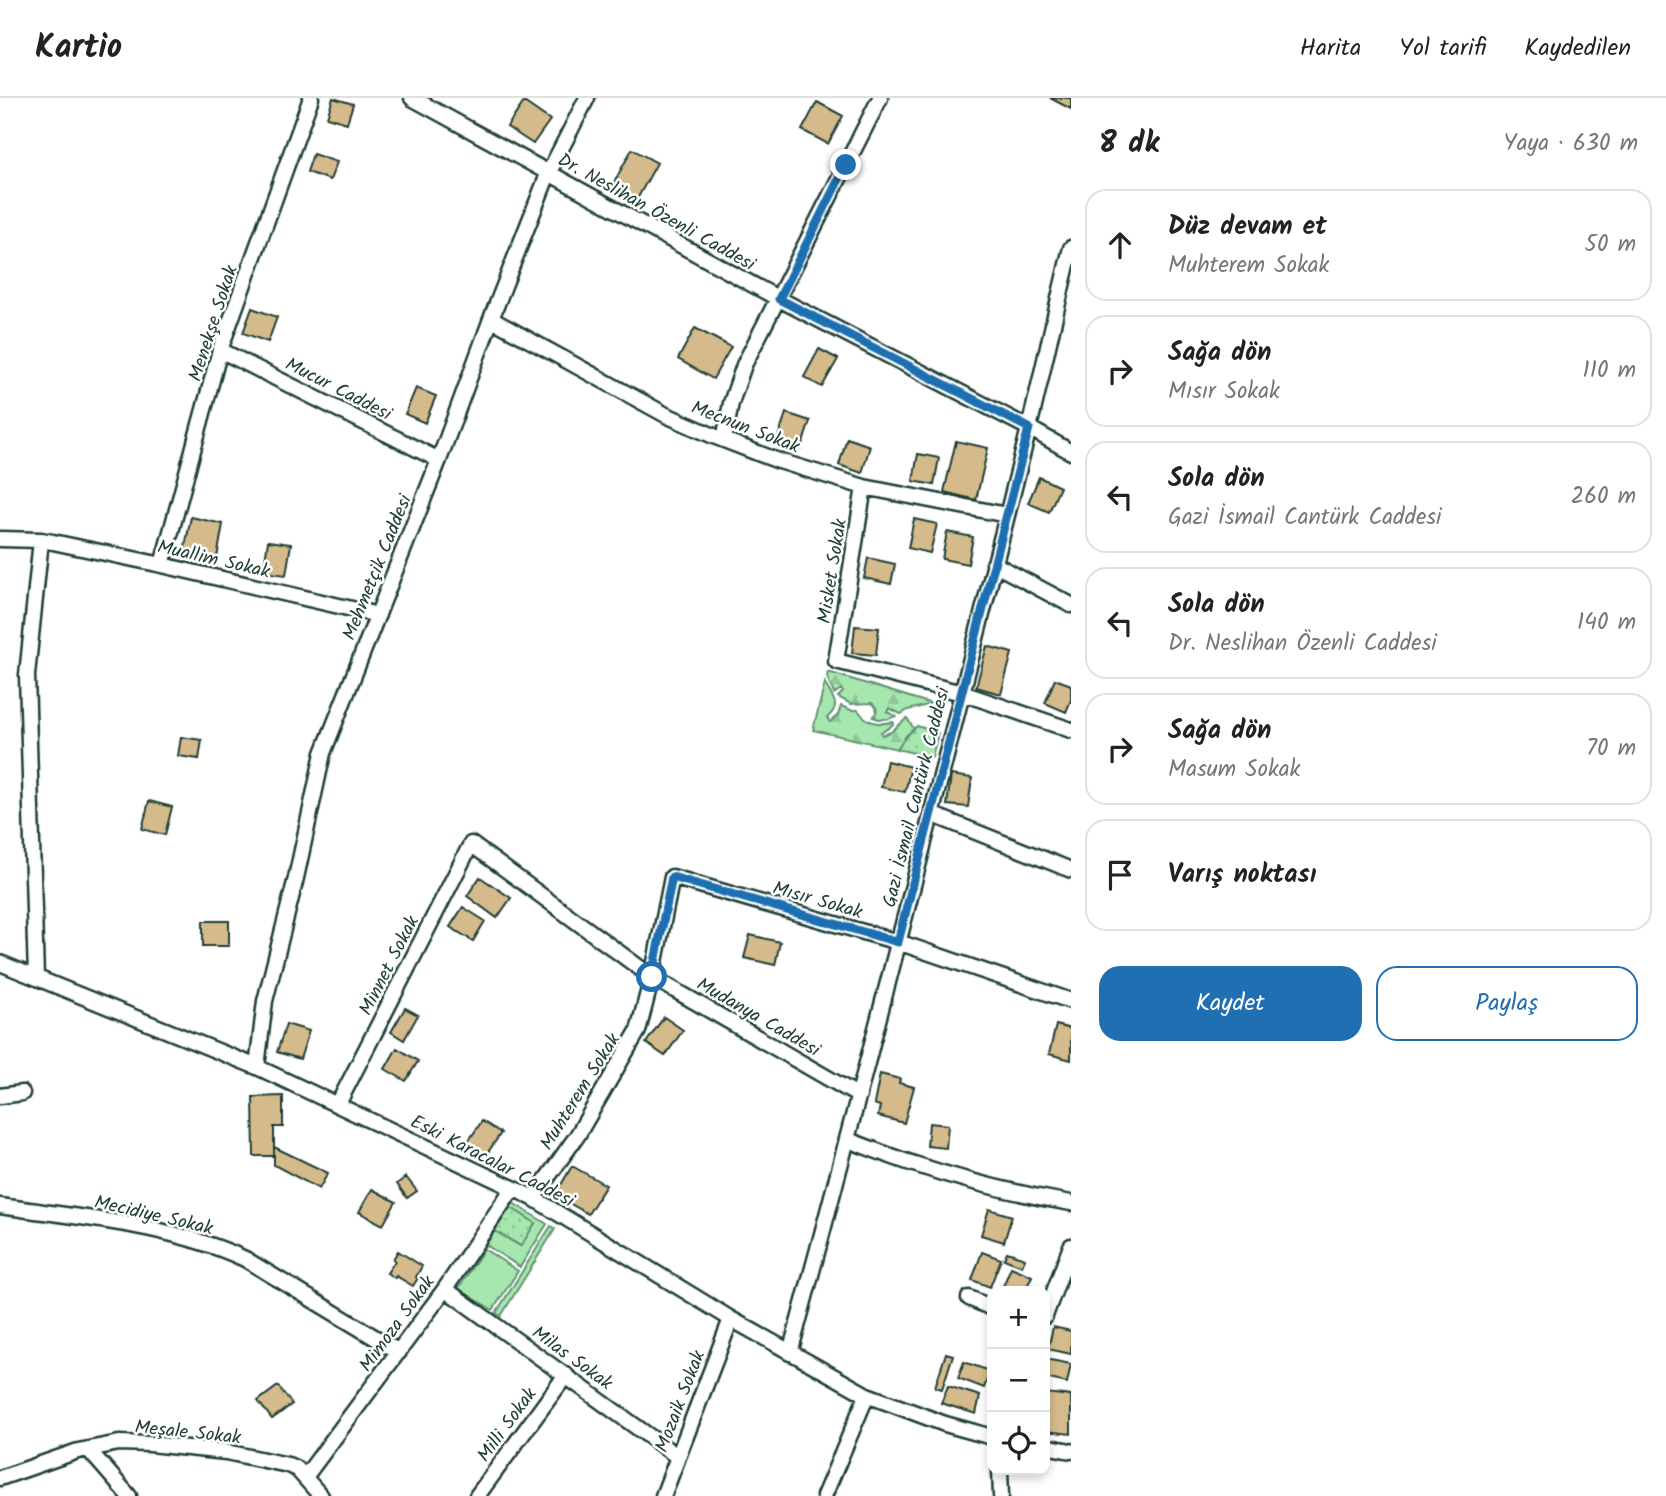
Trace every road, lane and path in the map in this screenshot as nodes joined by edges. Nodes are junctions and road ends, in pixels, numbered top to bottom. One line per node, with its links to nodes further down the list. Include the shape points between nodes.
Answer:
1 (312, 98): 9 (street, Menekşe Sokak)
2 (412, 98): 5 (street, Dr. Neslihan Özenli Caddesi)
3 (587, 98): 5 (street, Mehmetçik Caddesi)
4 (880, 98): 7 (street)
5 (548, 174): 7 (street, Dr. Neslihan Özenli Caddesi); 8 (street, Mehmetçik Caddesi)
6 (1071, 248): 10 (street, Gazi İsmail Cantürk Caddesi)
7 (779, 299): 10 (street, Dr. Neslihan Özenli Caddesi); 11 (street, via 736,385)
8 (491, 319): 11 (street, Mecnun Sokak, via 666,415); 13 (street, Mehmetçik Caddesi)
9 (220, 350): 13 (street, Mucur Caddesi); 19 (street, Menekşe Sokak)
10 (1029, 428): 12 (street, Dr. Neslihan Özenli Caddesi); 15 (street, Gazi İsmail Cantürk Caddesi)
11 (724, 440): 14 (street, Mecnun Sokak)
12 (1071, 452)
13 (439, 460): 21 (street, Mehmetçik Caddesi)
14 (864, 487): 15 (street, Mecnun Sokak); 22 (street, Misket Sokak, via 836,661)
15 (1007, 515): 18 (street, Gazi İsmail Cantürk Caddesi)
16 (0, 539): 17 (street, Muallim Sokak)
17 (41, 540): 19 (street, Muallim Sokak); 30 (street, via 27,675)
18 (994, 564): 20 (street); 22 (street, Gazi İsmail Cantürk Caddesi)
19 (162, 565): 21 (street, Muallim Sokak)
20 (1071, 605)
21 (378, 615): 33 (street, Mehmetçik Caddesi, via 323,753 265,1001)
22 (962, 693): 23 (street); 24 (street, Gazi İsmail Cantürk Caddesi)
23 (1071, 730)
24 (931, 814): 26 (street); 28 (street, Gazi İsmail Cantürk Caddesi)
25 (471, 844): 31 (street, Mudanya Caddesi); 37 (street, Minnet Sokak)
26 (1071, 870)
27 (672, 877): 28 (street, Mısır Sokak); 31 (street, Muhterem Sokak)
28 (898, 942): 32 (street, Mısır Sokak); 36 (street, Gazi İsmail Cantürk Caddesi)
29 (0, 963): 30 (street, Eski Karacalar Caddesi)
30 (36, 977): 33 (street, Eski Karacalar Caddesi)
31 (652, 977): 36 (street, Mudanya Caddesi); 40 (street, Muhterem Sokak, via 630,1048)
32 (1071, 1001)
33 (257, 1067): 37 (street, Eski Karacalar Caddesi)
34 (22, 1093): 35 (street)
35 (0, 1096)
36 (859, 1096): 38 (street, Gazi İsmail Cantürk Caddesi)
37 (338, 1104): 39 (street, Eski Karacalar Caddesi)
38 (848, 1140): 41 (street, via 927,1168); 50 (street, Gazi İsmail Cantürk Caddesi)
39 (513, 1188): 40 (street, Eski Karacalar Caddesi); 44 (street, Mimoza Sokak)
40 (533, 1198): 48 (street, Eski Karacalar Caddesi)
41 (1071, 1203)
42 (0, 1206): 49 (street, Mecidiye Sokak, via 119,1223 225,1250)
43 (1071, 1246): 46 (street)
44 (446, 1289): 49 (street, Mimoza Sokak); 51 (street, Milas Sokak)
45 (969, 1298): 47 (street)
46 (1050, 1303)
47 (987, 1306)
48 (731, 1319): 50 (street, Eski Karacalar Caddesi); 57 (street, Mozaik Sokak)
49 (399, 1352): 59 (street, Mimoza Sokak)
50 (790, 1353): 52 (street, Eski Karacalar Caddesi)
51 (566, 1375): 57 (street, Milas Sokak); 63 (street, Milli Sokak)
52 (867, 1395): 53 (street, Eski Karacalar Caddesi); 65 (street)
53 (987, 1436)
54 (1050, 1447): 56 (street)
55 (88, 1449): 59 (street, Meşale Sokak, via 120,1443 226,1452 288,1465); 60 (street, Meşale Sokak); 61 (street)
56 (1071, 1451)
57 (678, 1457): 64 (street, Mozaik Sokak)
58 (1000, 1475): 66 (street)
59 (305, 1477): 62 (street, Meşale Sokak)
60 (0, 1478)
61 (129, 1496)
62 (321, 1496)
63 (477, 1496)
64 (663, 1496)
65 (824, 1496)
66 (1000, 1496)

